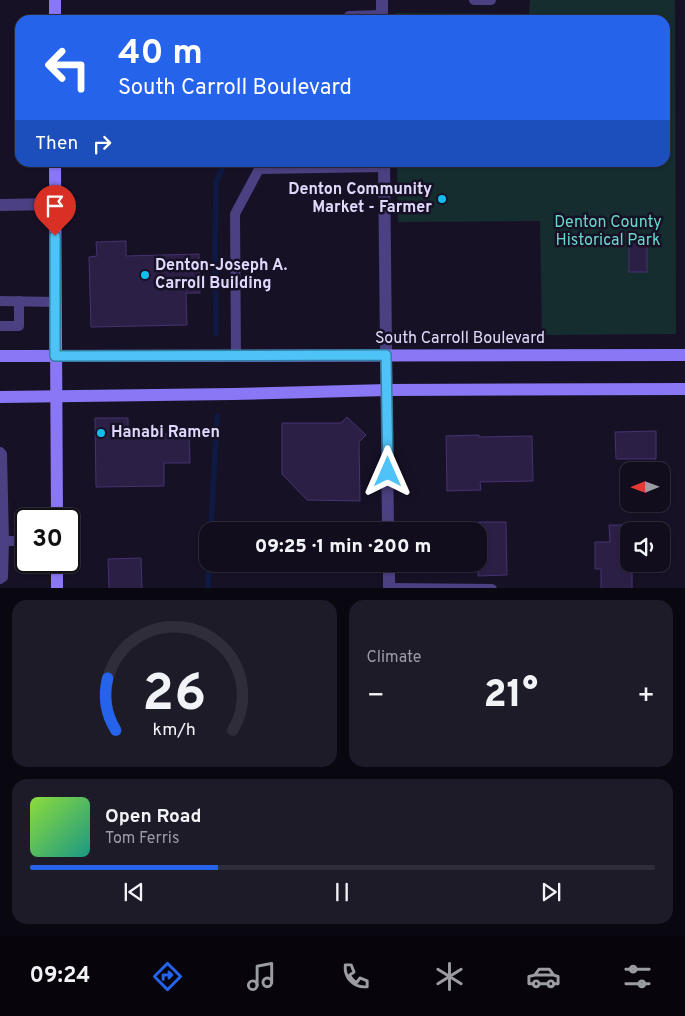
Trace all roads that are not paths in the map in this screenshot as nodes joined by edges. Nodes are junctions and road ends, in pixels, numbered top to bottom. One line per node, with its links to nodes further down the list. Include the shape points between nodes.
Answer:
1 (55, 0): 5 (main road)
2 (382, 0): 6 (street)
3 (474, 0): 4 (lane)
4 (492, 0)
5 (55, 15)
6 (382, 15)
7 (55, 167): 10 (main road)
8 (322, 167): 16 (lane, via 259,169 235,214)
9 (384, 167): 17 (street)
10 (55, 204): 11 (street); 14 (main road)
11 (0, 205)
12 (0, 301): 13 (lane)
13 (19, 301): 14 (lane); 15 (lane, via 19,326)
14 (55, 302): 20 (main road)
15 (0, 326)
16 (236, 355): 17 (main road, South Carroll Boulevard); 20 (main road, South Carroll Boulevard)
17 (386, 355): 18 (main road, South Carroll Boulevard); 22 (street)
18 (685, 355)
19 (0, 356): 20 (main road, South Carroll Boulevard)
20 (55, 356): 23 (main road)
21 (685, 389): 22 (main road)
22 (387, 390): 23 (main road); 27 (street)
23 (56, 395): 24 (main road); 26 (main road)
24 (0, 396)
25 (0, 452): 28 (lane)
26 (57, 508)
27 (388, 522)
28 (4, 541): 29 (lane); 32 (lane, via 3,576)
29 (15, 541)
30 (389, 572): 34 (street)
31 (57, 573): 33 (main road)
32 (0, 579)
33 (57, 588)
34 (389, 588): 35 (lane)
35 (492, 588)

